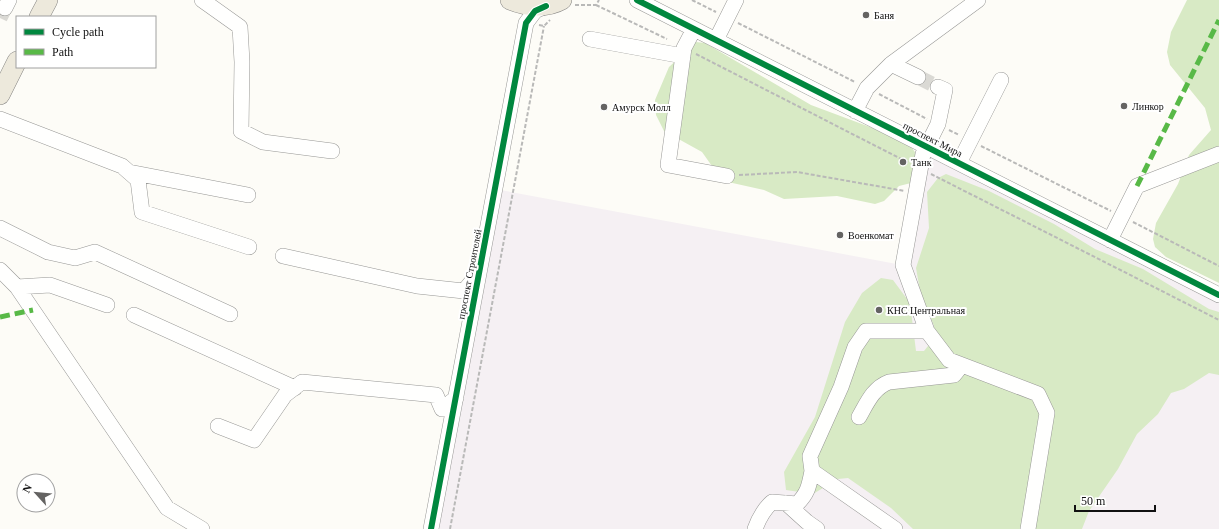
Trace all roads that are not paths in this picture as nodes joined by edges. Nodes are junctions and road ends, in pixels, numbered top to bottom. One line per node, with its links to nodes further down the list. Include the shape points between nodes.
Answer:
1 (48, 0): 8 (main road)
2 (202, 0): 23 (street, via 240,27 240,131 262,142)
3 (511, 0): 7 (main road, via 534,6); 9 (street, via 520,10)
4 (637, 0): 10 (street, проспект Мира)
5 (736, 0): 12 (street)
6 (974, 2): 15 (street)
7 (560, 4): 9 (street, via 535,11)
8 (40, 16)
9 (526, 23): 34 (street, проспект Строителей)
10 (694, 29): 12 (street, проспект Мира); 13 (street, via 684,48)
11 (590, 40): 13 (street)
12 (716, 40): 20 (street, проспект Мира)
13 (683, 56): 27 (street, via 668,165)
14 (16, 63): 19 (main road)
15 (891, 64): 16 (street); 20 (street, via 867,88)
16 (918, 77)
17 (1001, 80): 25 (street)
18 (938, 87): 22 (street, via 944,90 938,124)
19 (0, 95)
20 (855, 110): 22 (street, проспект Мира)
21 (0, 119): 26 (street, via 122,166)
22 (927, 147): 25 (street, проспект Мира); 40 (street, via 923,154 903,265)
23 (332, 151)
24 (1219, 154): 30 (street, via 1137,186)
25 (959, 163): 30 (street, проспект Мира)
26 (129, 172): 28 (street); 31 (street, via 138,180 142,212)
27 (727, 176)
28 (248, 195)
29 (0, 228): 38 (street, via 48,252 75,258 95,252)
30 (1110, 240): 36 (street, проспект Мира)
31 (249, 247)
32 (283, 256): 34 (street, via 417,286 464,291)
33 (0, 270): 35 (street)
34 (479, 274): 43 (street, проспект Строителей)
35 (17, 287): 37 (street, via 50,285); 48 (street, via 167,508)
36 (1219, 295)
37 (107, 305)
38 (230, 314)
39 (134, 315): 42 (street)
40 (927, 331): 41 (street, via 949,360); 46 (street, via 866,331 855,347 841,387 810,456)
41 (962, 365): 44 (street, via 954,375 889,382 882,385 873,393); 53 (street, via 1038,394 1047,413)
42 (295, 388): 43 (street, via 302,382 436,395 442,409); 45 (street, via 285,395 254,440)
43 (456, 398): 49 (street, проспект Строителей)
44 (859, 417)
45 (218, 426)
46 (812, 471): 47 (street, via 809,488 804,497 797,504); 52 (street)
47 (786, 503): 50 (street, via 772,502 758,518); 51 (street)
48 (202, 529)
49 (432, 529)
50 (755, 529)
51 (817, 529)
52 (895, 529)
53 (1028, 529)

